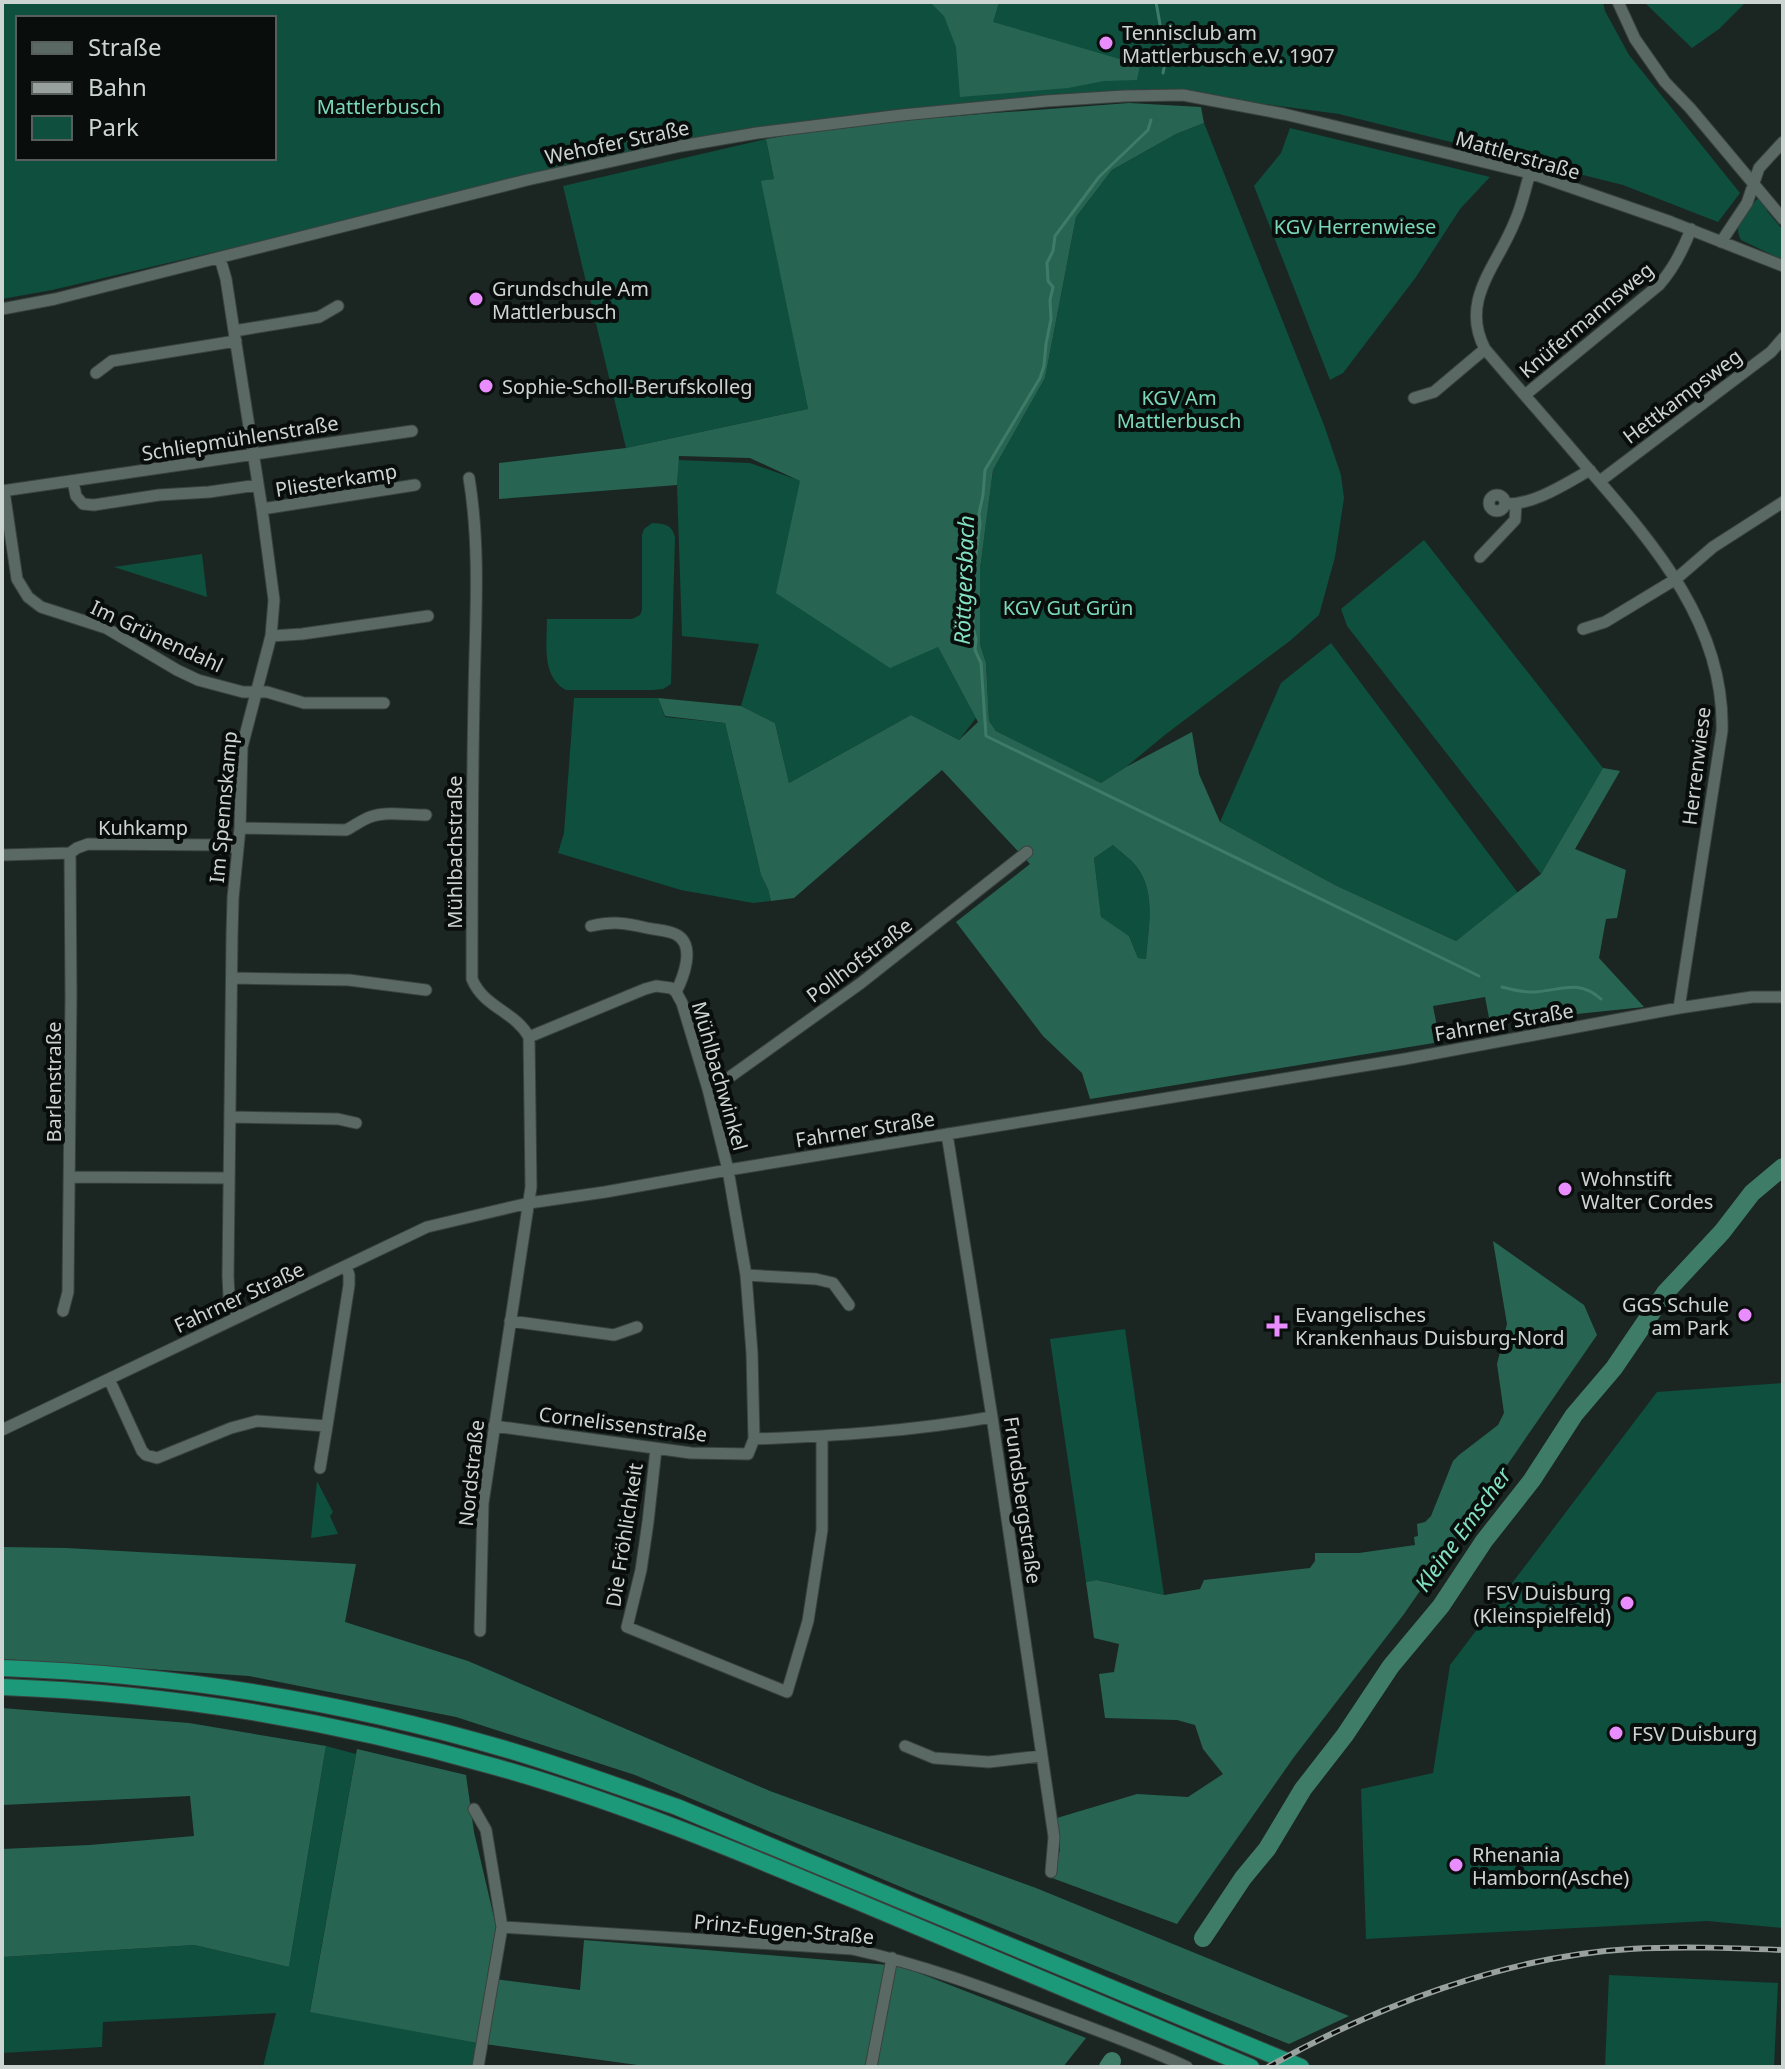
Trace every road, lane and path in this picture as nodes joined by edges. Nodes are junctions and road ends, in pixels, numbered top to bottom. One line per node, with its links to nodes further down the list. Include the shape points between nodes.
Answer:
1 (1618, 2): 5 (street, via 1635,39 1665,82)
2 (1251, 107): 4 (street, Mattlerstraße); 9 (street, Wehofer Straße, via 1183,95 1124,96 757,133 527,180)
3 (1783, 142): 5 (street, via 1759,168)
4 (1530, 173): 7 (street, Mattlerstraße); 15 (street, Herrenwiese, via 1515,222 1480,291 1475,318)
5 (1753, 184): 6 (street); 8 (street)
6 (1783, 219)
7 (1691, 229): 8 (street, Mattlerstraße); 17 (street, Knüfermannsweg, via 1659,285)
8 (1721, 242): 10 (street, Mattlerstraße)
9 (220, 258): 12 (street, Wehofer Straße); 13 (street, Im Spennskamp)
10 (1783, 268)
11 (338, 306): 13 (street, via 319,317)
12 (2, 309)
13 (235, 336): 16 (street, via 112,361); 20 (street, Im Spennskamp)
14 (1783, 338): 24 (street, Hettkampsweg)
15 (1485, 349): 17 (street, Herrenwiese); 18 (street, via 1434,392)
16 (96, 373)
17 (1525, 395): 21 (street, Herrenwiese)
18 (1414, 398)
19 (412, 431): 20 (street, Schliepmühlenstraße)
20 (253, 453): 23 (street, Schliepmühlenstraße); 25 (street, Im Spennskamp)
21 (1590, 470): 24 (street, Herrenwiese); 30 (street, via 1511,504 1515,520)
22 (469, 478): 49 (street, Mühlbachstraße, via 476,575 472,979 481,996)
23 (73, 481): 25 (street, via 83,504 94,505); 27 (street, Schliepmühlenstraße)
24 (1600, 481): 31 (street, Herrenwiese)
25 (258, 485): 29 (street, Im Spennskamp)
26 (415, 485): 29 (street, Pliesterkamp)
27 (3, 491): 35 (street, Im Grünendahl, via 17,579 28,597 41,607 106,628 198,680)
28 (1783, 502): 31 (street, via 1713,547)
29 (262, 509): 34 (street, Im Spennskamp, via 274,600)
30 (1480, 557)
31 (1676, 579): 33 (street, via 1605,622); 48 (street, Herrenwiese, via 1710,648 1723,706)
32 (428, 616): 34 (street)
33 (1583, 629)
34 (271, 636): 35 (street, Im Spennskamp)
35 (255, 693): 36 (street, Im Grünendahl, via 304,703); 38 (street, Im Spennskamp, via 242,747)
36 (384, 703)
37 (426, 815): 38 (street, via 369,817 346,830)
38 (240, 828): 39 (street, Im Spennskamp)
39 (238, 848): 41 (street, Kuhkamp, via 88,844); 44 (street, Im Spennskamp)
40 (1027, 852): 50 (street, Pollhofstraße, via 861,983)
41 (70, 853): 42 (street, Kuhkamp); 55 (street, Barlenstraße)
42 (2, 855)
43 (591, 926): 46 (street, Mühlbachwinkel, via 627,923 676,933 683,940 686,962)
44 (232, 978): 45 (street, via 349,980); 51 (street, Im Spennskamp)
45 (426, 990)
46 (676, 992): 49 (street, Mühlbachwinkel, via 664,986 645,989); 50 (street, Mühlbachwinkel)
47 (1780, 996): 48 (street, Fahrner Straße)
48 (1679, 1008): 53 (street, Fahrner Straße)
49 (529, 1037): 57 (street)
50 (708, 1089): 54 (street, Mühlbachwinkel)
51 (230, 1117): 52 (street); 56 (street, Im Spennskamp)
52 (356, 1123)
53 (947, 1134): 54 (street, Fahrner Straße); 66 (street, Frundsbergstraße)
54 (728, 1170): 57 (street, Fahrner Straße); 59 (street, Mühlbachwinkel)
55 (70, 1177): 56 (street); 61 (street, Barlenstraße, via 68,1292)
56 (229, 1178): 62 (street, Im Spennskamp, via 229,1296)
57 (529, 1203): 58 (street, Fahrner Straße, via 427,1227); 63 (street, Nordstraße)
58 (346, 1266): 62 (street, Fahrner Straße); 67 (street, via 349,1285)
59 (746, 1275): 60 (street, via 833,1283); 71 (street, Mühlbachwinkel)
60 (849, 1305)
61 (63, 1311)
62 (238, 1317): 65 (street, Fahrner Straße)
63 (510, 1321): 64 (street, via 614,1335); 68 (street, Nordstraße)
64 (637, 1327)
65 (109, 1379): 67 (street, via 142,1451 151,1457 257,1421); 69 (street, Fahrner Straße)
66 (992, 1417): 70 (street); 78 (street, Frundsbergstraße)
67 (327, 1426): 73 (street)
68 (494, 1426): 72 (street, Cornelissenstraße); 74 (street, Nordstraße, via 483,1503)
69 (2, 1430)
70 (822, 1436): 71 (street); 72 (street, Die Fröhlichkeit, via 819,1555 808,1621 787,1692 627,1627 641,1570)
71 (754, 1439): 72 (street, Cornelissenstraße, via 748,1454)
72 (656, 1449)
73 (320, 1468)
74 (480, 1631)
75 (2, 1668): 87 (highway, via 244,1691 415,1725 518,1753 677,1807)
76 (2, 1687): 86 (highway, via 241,1710 411,1744 510,1771 801,1877)
77 (905, 1746): 78 (street, via 934,1758 989,1762)
78 (1041, 1756): 80 (street, Frundsbergstraße, via 1054,1837)
79 (474, 1809): 81 (street, via 486,1830)
80 (1051, 1872)
81 (502, 1927): 82 (street, Prinz-Eugen-Straße, via 852,1949); 83 (street)
82 (892, 1958): 84 (street); 85 (street, Prinz-Eugen-Straße, via 983,1987)
83 (478, 2067)
84 (871, 2067)
85 (1187, 2067)
86 (1251, 2067)
87 (1301, 2067)

